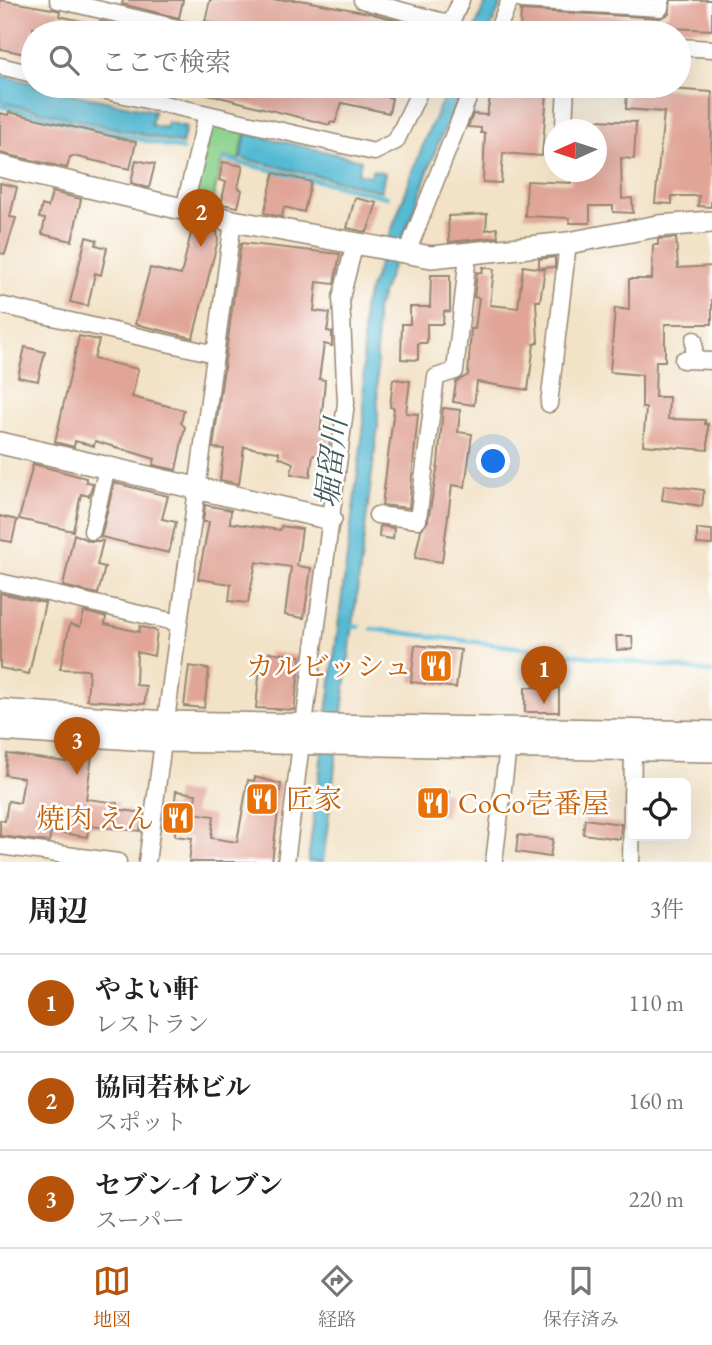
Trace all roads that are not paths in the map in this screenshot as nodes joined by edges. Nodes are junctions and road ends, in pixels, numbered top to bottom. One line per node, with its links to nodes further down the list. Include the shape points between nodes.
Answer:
1 (58, 0): 8 (street)
2 (362, 0): 9 (street)
3 (461, 0): 10 (street)
4 (510, 0): 11 (street)
5 (522, 0): 7 (street)
6 (661, 0): 7 (street, via 660,8)
7 (582, 2)
8 (148, 21)
9 (441, 21)
10 (452, 21)
11 (501, 21)
12 (691, 48): 13 (street)
13 (712, 49)
14 (0, 66): 15 (street)
15 (21, 71)
16 (137, 98): 20 (street)
17 (415, 98): 20 (street, via 396,141 374,152)
18 (468, 98): 28 (street)
19 (565, 98): 21 (street)
20 (206, 114): 23 (street)
21 (564, 119)
22 (0, 166): 23 (street)
23 (184, 209): 24 (street)
24 (233, 221): 27 (street); 32 (street)
25 (712, 222): 26 (street, via 658,226)
26 (568, 243): 29 (street); 34 (street)
27 (365, 245): 28 (street); 39 (street, via 341,298 346,403)
28 (405, 253): 29 (street)
29 (468, 255): 38 (street, via 456,371 436,377 418,520)
30 (0, 305): 32 (street)
31 (694, 340): 33 (street, via 689,360)
32 (215, 354): 37 (street)
33 (712, 361)
34 (548, 404)
35 (0, 443): 36 (street)
36 (107, 468): 37 (street); 40 (street)
37 (197, 489): 39 (street); 42 (street)
38 (377, 515)
39 (331, 519): 47 (street)
40 (92, 531)
41 (0, 582): 42 (street)
42 (179, 623): 45 (street)
43 (0, 710): 45 (street)
44 (0, 730): 45 (street)
45 (164, 732): 47 (street); 54 (street)
46 (712, 732): 48 (street)
47 (309, 734): 48 (street); 55 (street)
48 (347, 735): 49 (street)
49 (508, 747): 50 (street); 56 (street)
50 (633, 750): 51 (street); 57 (street)
51 (712, 751)
52 (0, 846): 53 (street)
53 (118, 862)
54 (147, 862)
55 (286, 862)
56 (494, 862)
57 (631, 862)

